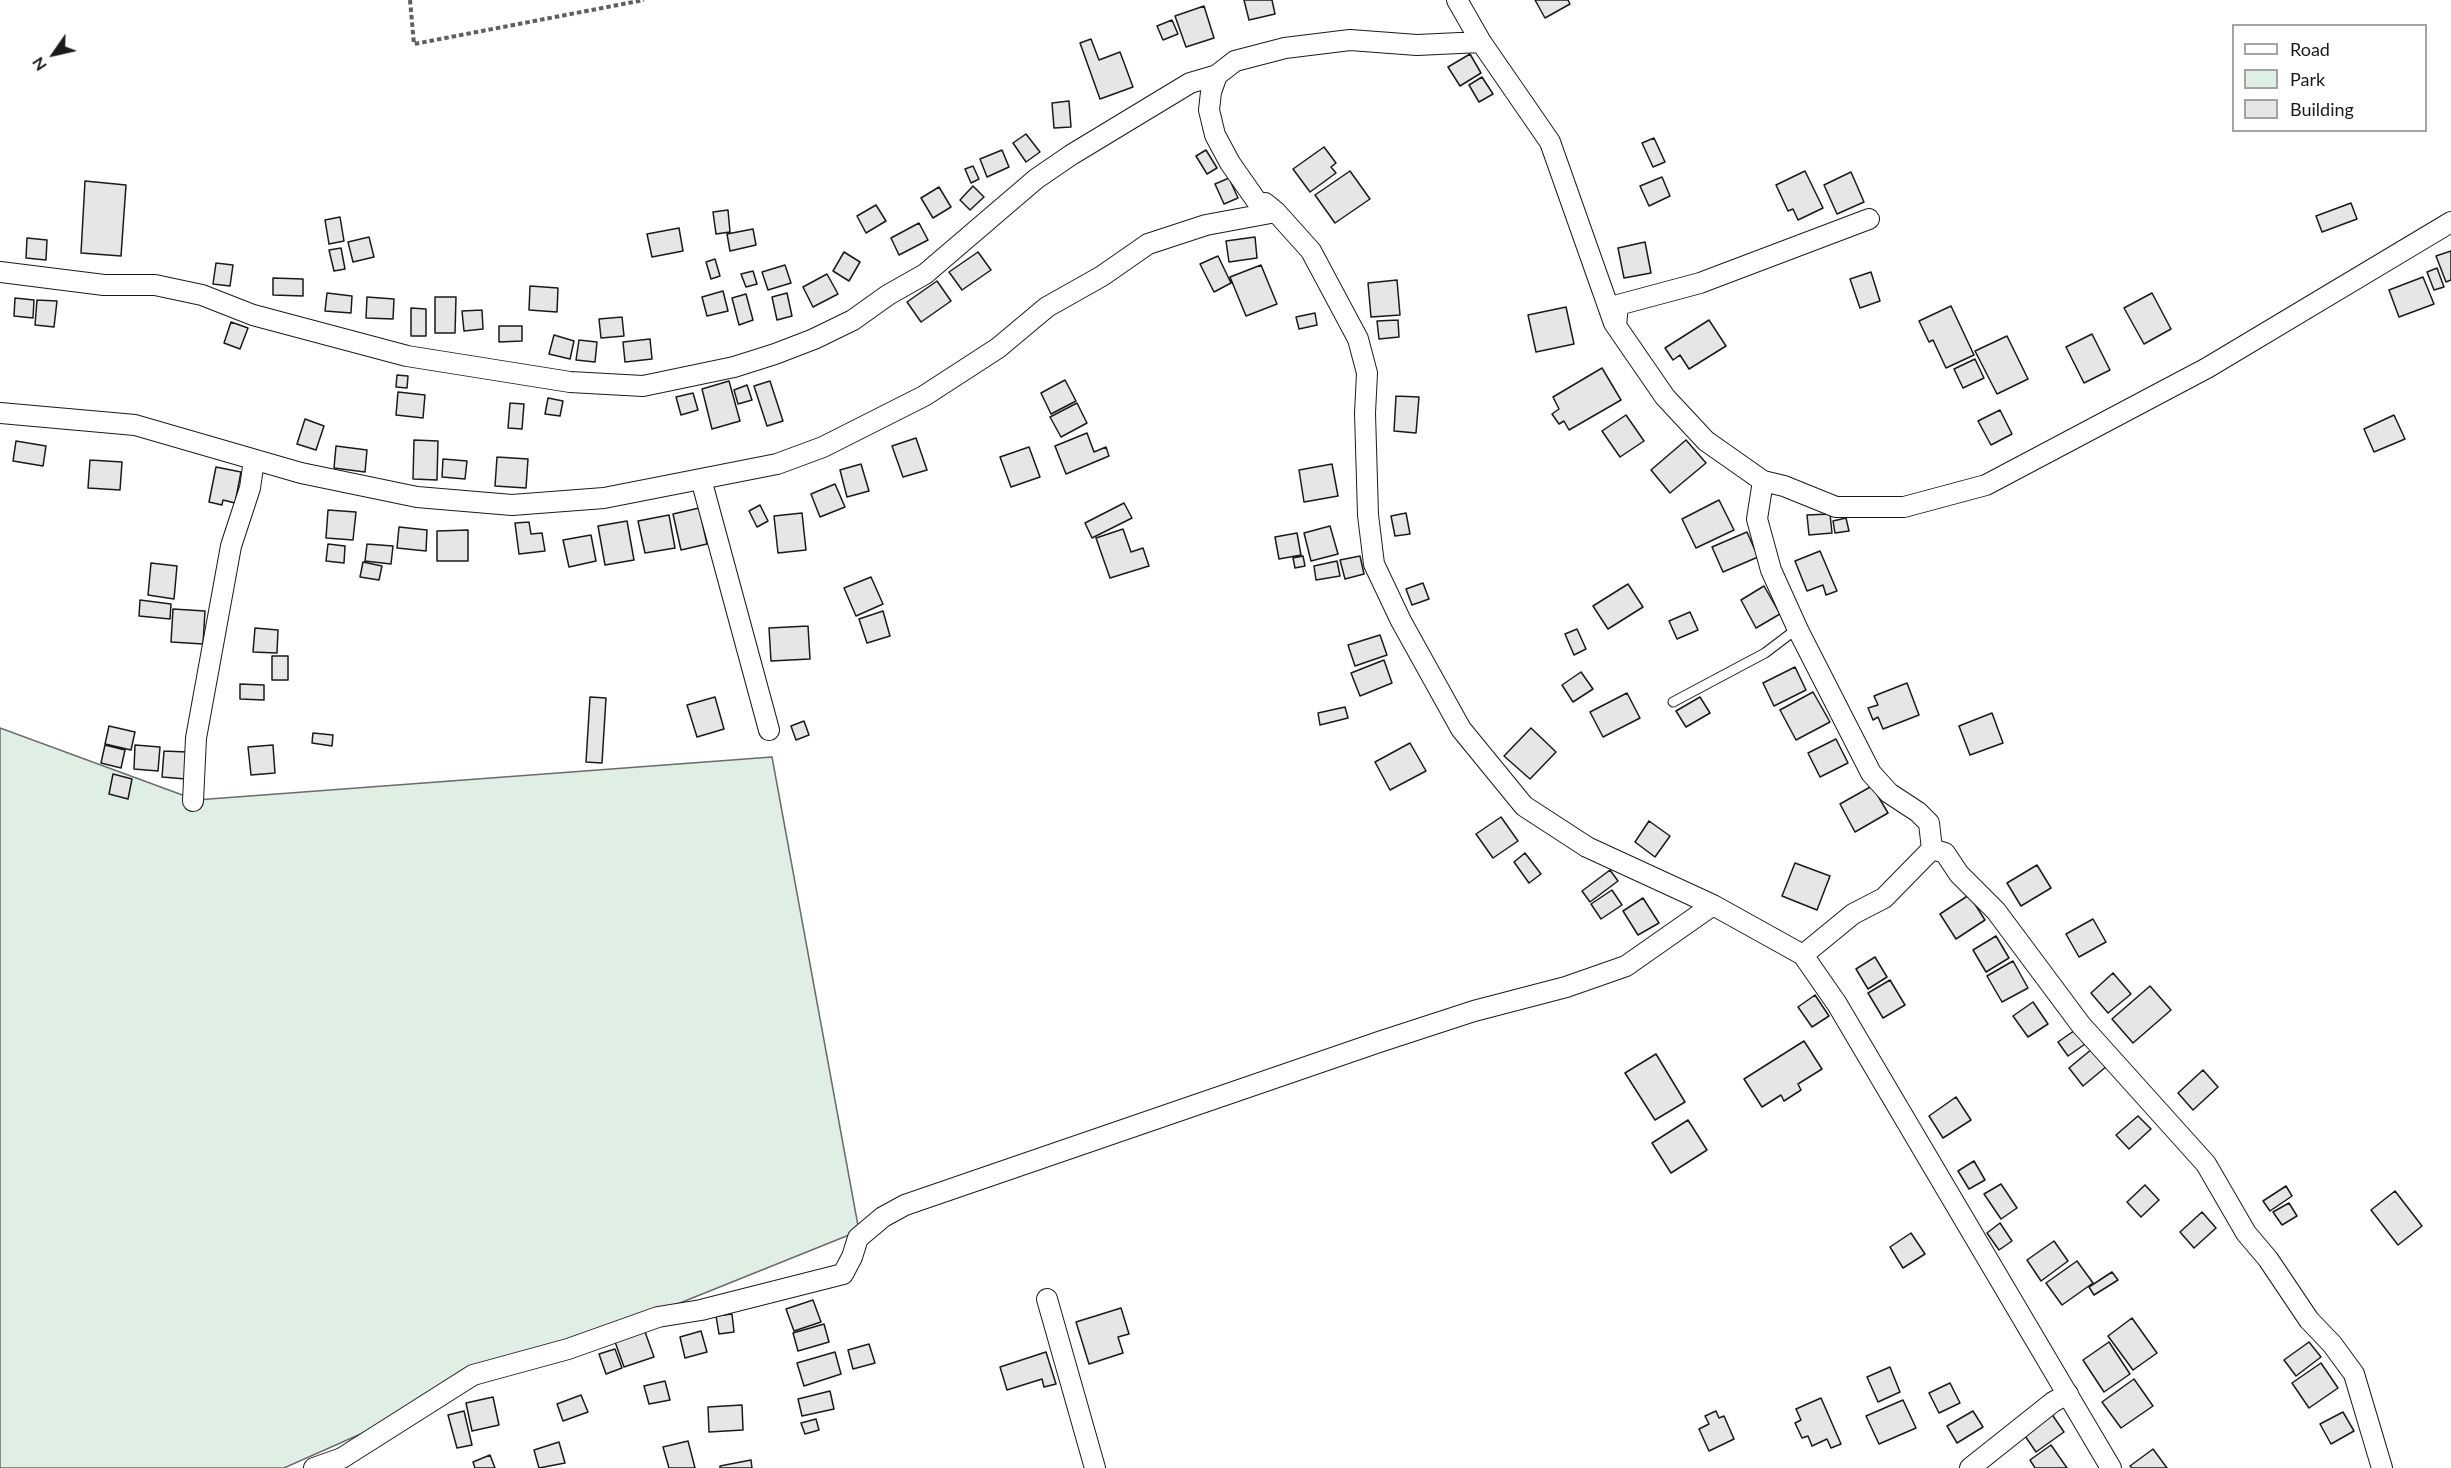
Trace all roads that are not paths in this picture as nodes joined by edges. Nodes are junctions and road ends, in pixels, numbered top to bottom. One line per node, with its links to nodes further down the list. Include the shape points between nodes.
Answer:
1 (1456, 0): 2 (street)
2 (1481, 42): 3 (street, via 1417,45 1350,40 1286,48 1235,61); 8 (street, via 1550,142)
3 (1217, 75): 4 (street, via 1209,110 1215,135 1258,203 1265,203); 7 (street, via 1190,83 1071,155 1036,179 925,274 853,320 814,339 734,367 643,386 560,381 407,356 253,315 202,294 155,285 104,285)
4 (1276, 212): 11 (street, via 1206,225 1148,244 1047,307 998,348 924,396 823,447 777,464); 18 (street, via 1311,251 1358,339 1367,373 1368,515 1374,564 1461,729 1524,806 1587,847)
5 (1869, 219): 8 (street, via 1700,283 1618,305)
6 (2451, 222): 12 (street, via 2207,368 1986,485 1904,507 1836,507)
7 (0, 272)
8 (1616, 326): 12 (street, via 1665,397 1706,441)
9 (0, 413): 10 (street, via 135,425)
10 (254, 460): 11 (street, via 301,474 417,497 512,505 604,498); 16 (street, via 250,489 231,546 196,738)
11 (701, 479): 15 (street)
12 (1763, 481): 13 (street, via 1757,519 1771,570)
13 (1798, 628): 14 (lane, via 1765,653); 17 (street, via 1871,773 1889,793 1929,824)
14 (1673, 702)
15 (769, 730)
16 (193, 801)
17 (1932, 849): 19 (street, via 1884,898 1853,914); 26 (street, via 1945,853 1996,911 2081,1025 2206,1164 2246,1233 2354,1374)
18 (1713, 905): 19 (street); 22 (street, via 1626,966 1379,1042 905,1205 858,1238 843,1274 658,1317 568,1349 473,1375 342,1458)
19 (1803, 955): 21 (street, via 1837,1004)
20 (1047, 1299): 23 (street)
21 (2068, 1394): 24 (street); 25 (street)
22 (314, 1468)
23 (1095, 1468)
24 (1970, 1468)
25 (2111, 1468)
26 (2382, 1468)

